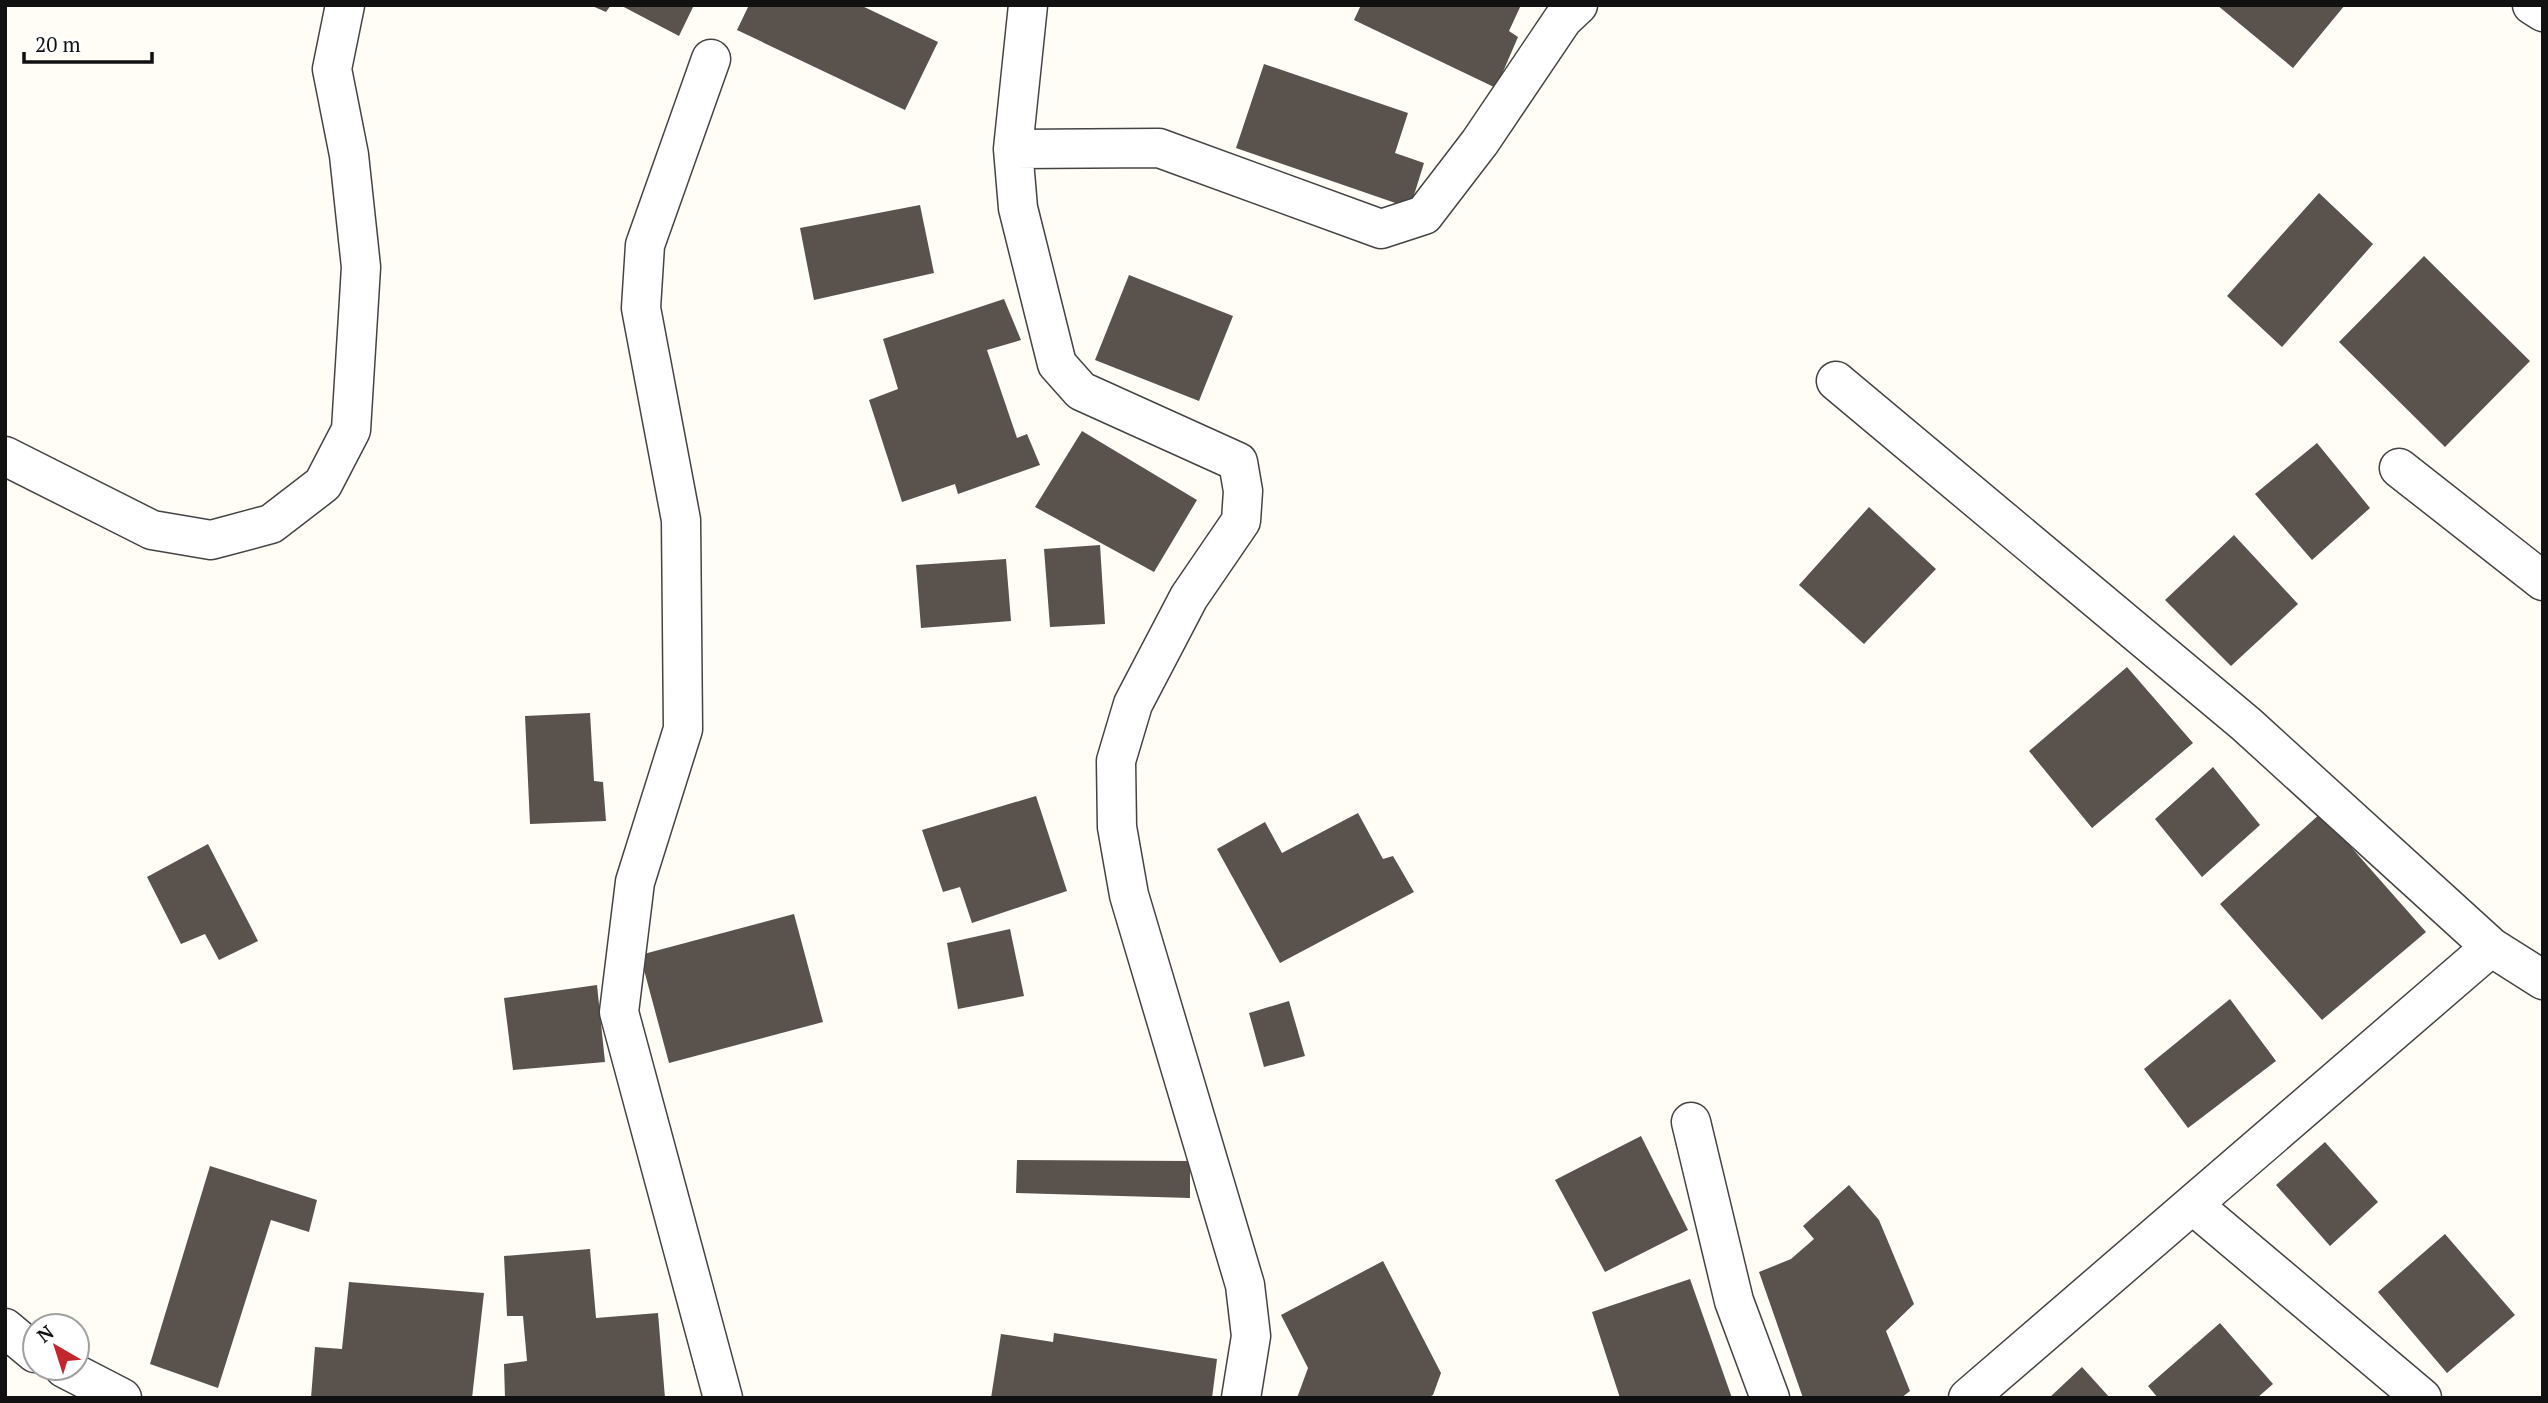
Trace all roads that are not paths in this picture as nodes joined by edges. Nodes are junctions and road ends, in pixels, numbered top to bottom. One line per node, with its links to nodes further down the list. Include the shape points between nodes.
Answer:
1 (345, 5): 9 (street, via 332,69 349,155 361,267 351,430 323,484 271,524 211,540 152,530)
2 (1028, 5): 7 (street)
3 (1578, 5): 7 (street, via 1563,19 1424,215 1381,229 1159,148)
4 (2532, 5): 5 (street)
5 (2543, 12)
6 (711, 59): 20 (street, via 645,245 641,308 681,520 683,729 635,882 619,1012)
7 (1013, 149): 21 (street, via 1018,208 1057,364 1081,391 1238,462 1243,491 1241,521 1189,597 1133,704 1116,761 1117,827 1129,895 1245,1286 1251,1336)
8 (1836, 381): 12 (street, via 2246,724)
9 (5, 456)
10 (2399, 468): 11 (street)
11 (2543, 581)
12 (2491, 947): 13 (street); 15 (street)
13 (2543, 980)
14 (1690, 1122): 22 (street, via 1734,1301)
15 (2193, 1205): 23 (street); 24 (street)
16 (5, 1328): 17 (street)
17 (21, 1341)
18 (91, 1382): 19 (street)
19 (122, 1398)
20 (723, 1398)
21 (1241, 1398)
22 (1770, 1398)
23 (1968, 1398)
24 (2423, 1398)

